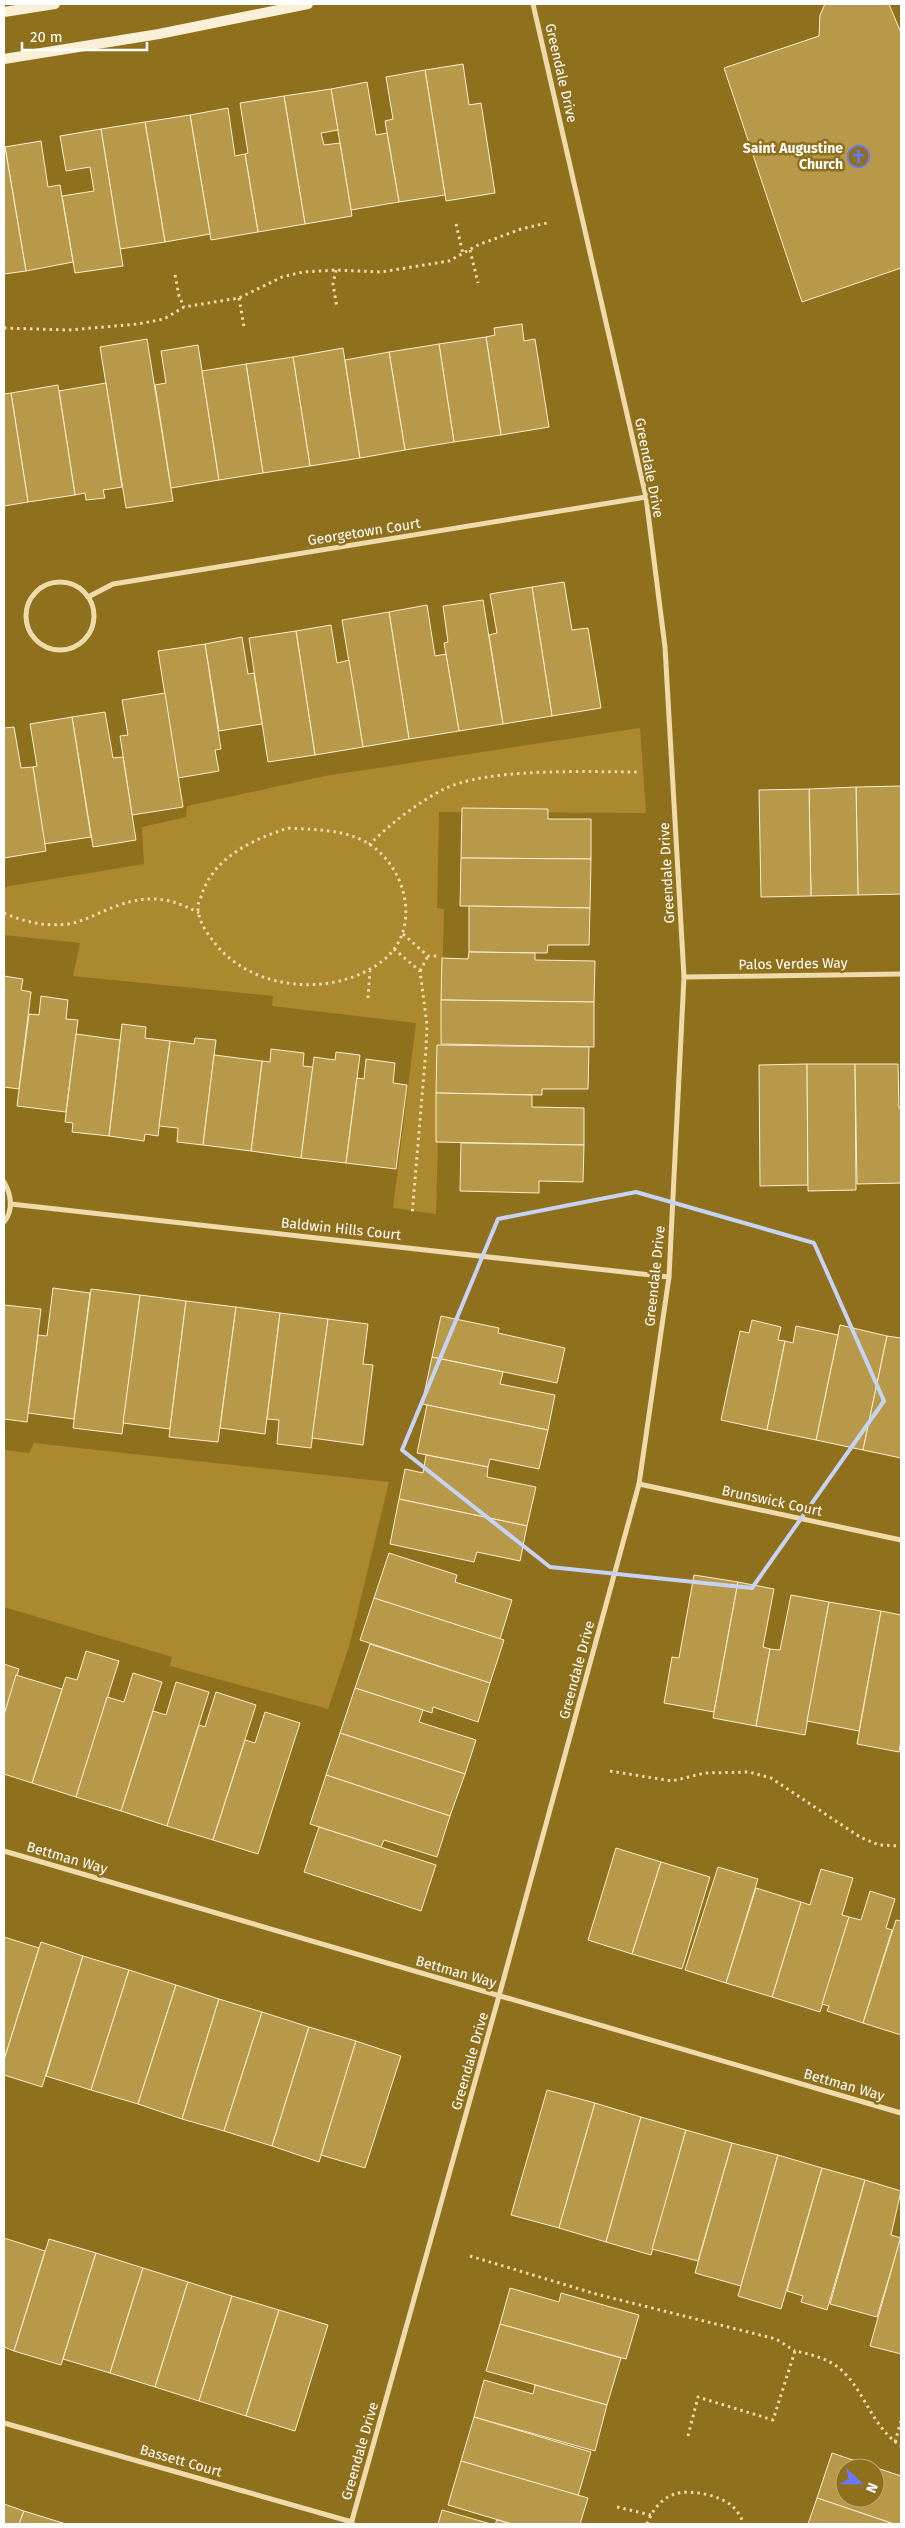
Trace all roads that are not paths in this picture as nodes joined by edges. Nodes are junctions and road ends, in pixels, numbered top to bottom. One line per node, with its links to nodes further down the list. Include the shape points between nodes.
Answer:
1 (55, 4): 4 (street)
2 (308, 4): 5 (street, via 159,34)
3 (533, 4): 6 (street, Greendale Drive)
4 (4, 12)
5 (4, 59)
6 (646, 497): 7 (street, Georgetown Court, via 113,584); 9 (street, Greendale Drive, via 665,647)
7 (88, 597): 7 (street, via 79,587 66,582 53,582 40,588 26,610 31,636 40,645 53,650 79,645 94,623)
8 (901, 974): 9 (street, Palos Verdes Way)
9 (684, 977): 13 (street, Greendale Drive)
10 (4, 1182): 11 (street)
11 (11, 1204): 12 (street); 13 (street, Baldwin Hills Court)
12 (4, 1222)
13 (669, 1277): 14 (street, Greendale Drive)
14 (639, 1484): 15 (street, Brunswick Court); 17 (street, Greendale Drive)
15 (901, 1540)
16 (4, 1851): 17 (street, Bettman Way)
17 (499, 1996): 18 (street, Bettman Way); 20 (street, Greendale Drive)
18 (901, 2113)
19 (4, 2423): 20 (street, Bassett Court)
20 (352, 2523)

